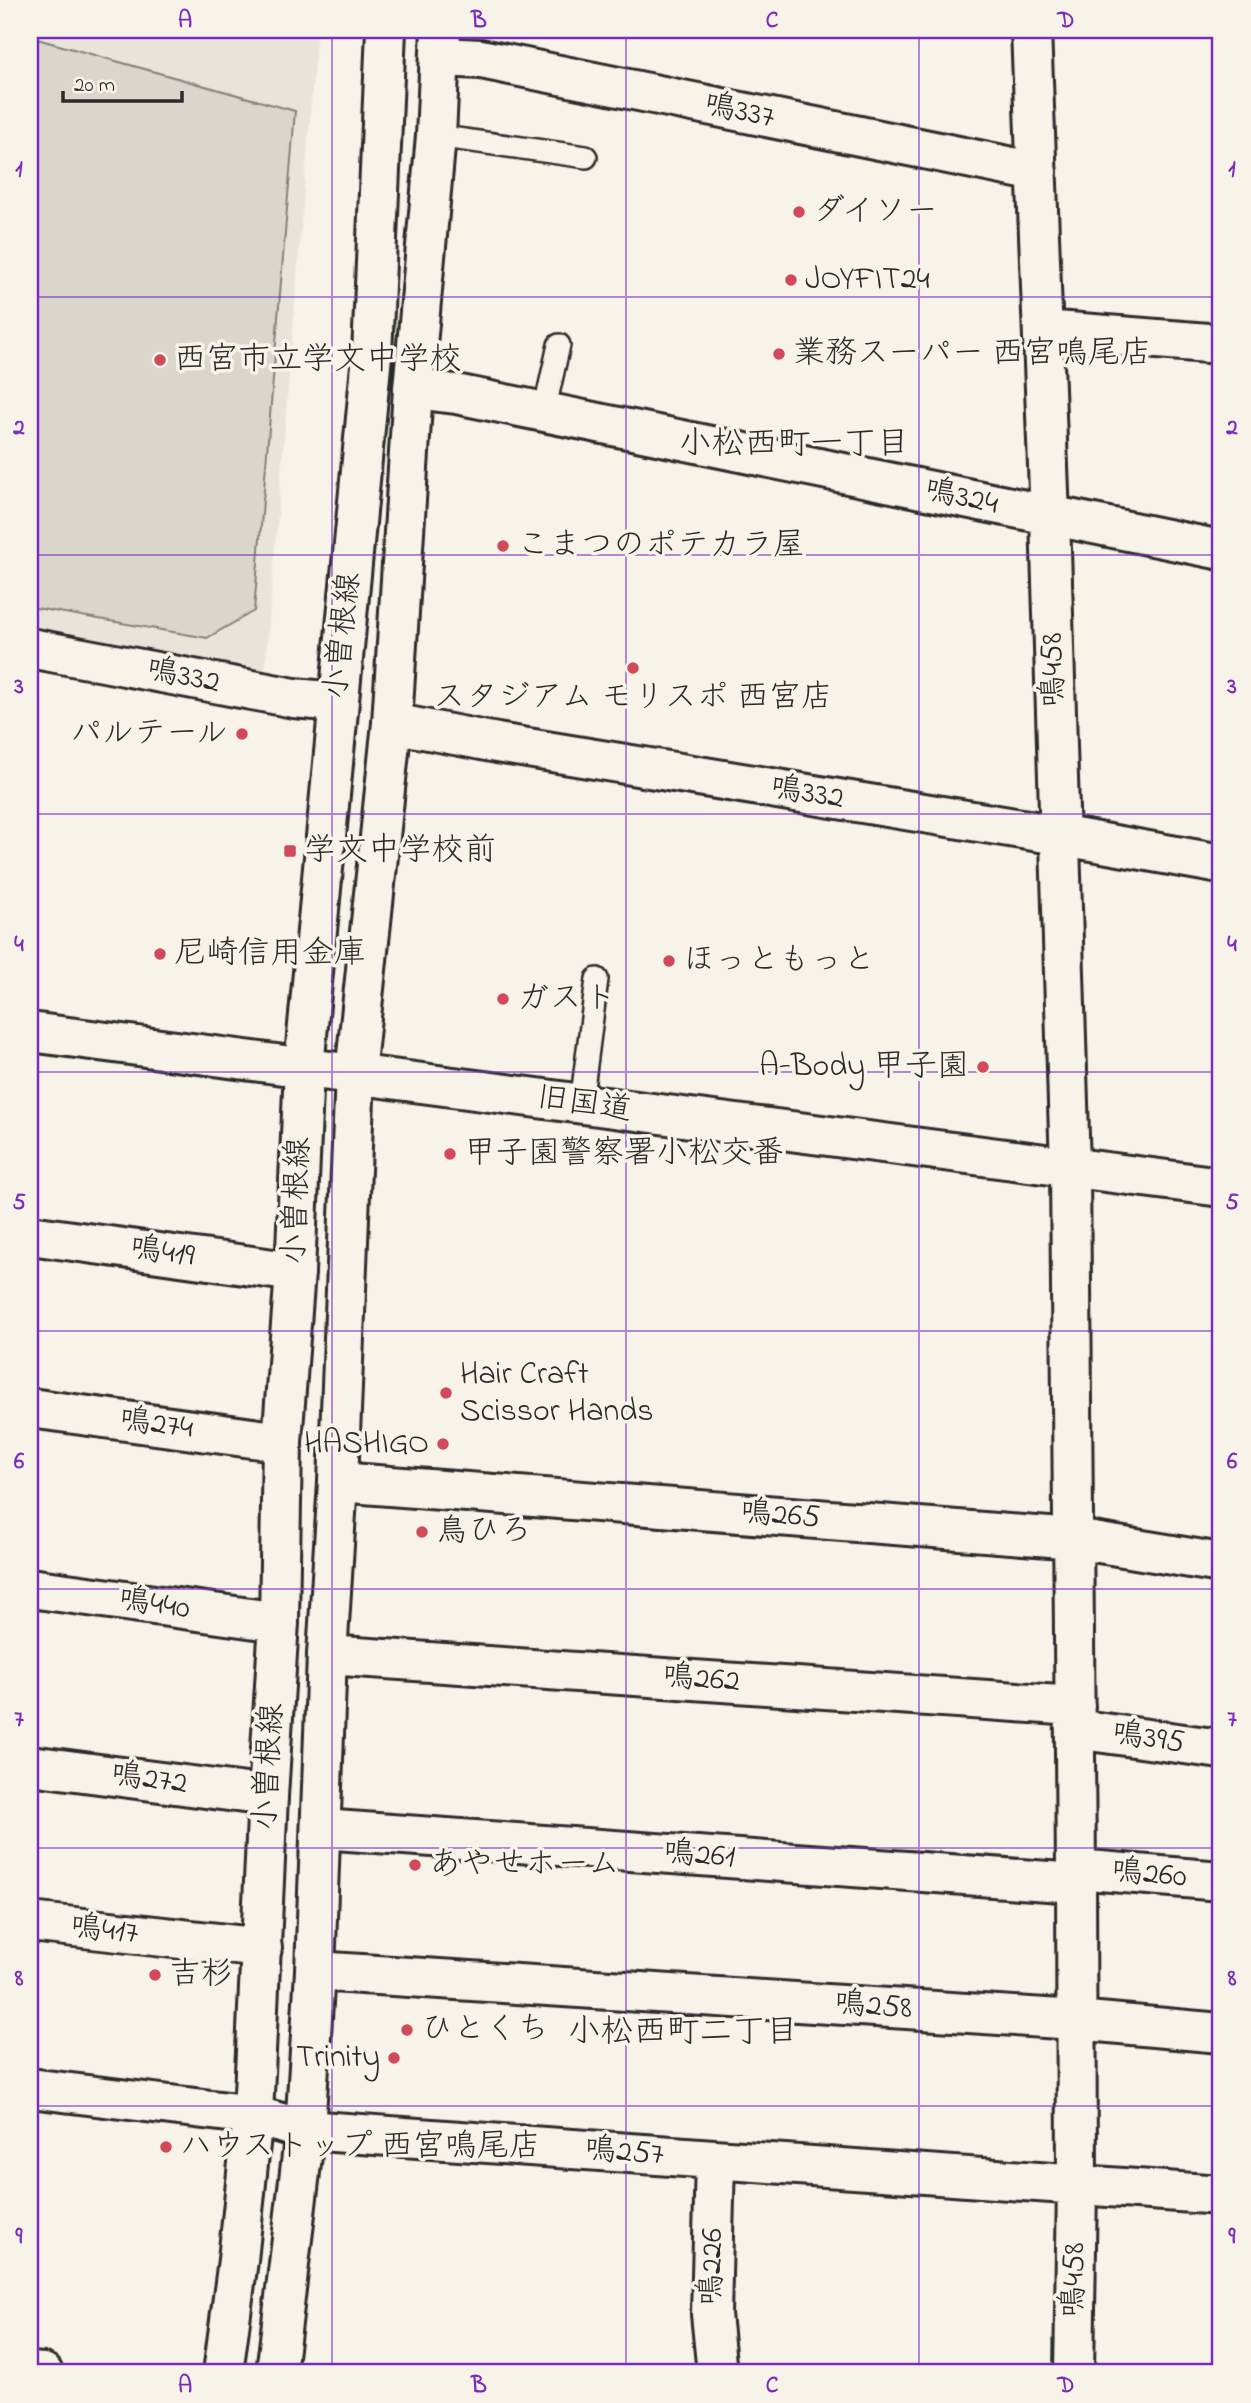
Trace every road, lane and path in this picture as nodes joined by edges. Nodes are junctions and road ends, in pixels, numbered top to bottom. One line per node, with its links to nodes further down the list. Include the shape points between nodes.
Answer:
1 (386, 30): 15 (street, 小曽根線, via 372,355)
2 (1031, 30): 6 (street, 鳴458)
3 (441, 43): 4 (street, 小曽根線); 6 (street, 鳴337, via 495,62)
4 (436, 136): 5 (lane); 10 (street, 小曽根線)
5 (586, 157)
6 (1037, 172): 7 (street, 鳴458)
7 (1044, 330): 8 (street); 12 (street, 鳴458)
8 (1221, 344)
9 (559, 345): 11 (lane)
10 (413, 389): 11 (street, 鳴324); 16 (street, 小曽根線)
11 (544, 412): 12 (street, 鳴324)
12 (1050, 517): 13 (street, 鳴324); 17 (street, 鳴458)
13 (1221, 550)
14 (30, 648): 15 (street, 鳴332, via 294,698)
15 (337, 702): 21 (street, 小曽根線)
16 (392, 723): 17 (street, 鳴332); 22 (street, 小曽根線)
17 (1058, 835): 18 (street, 鳴332); 24 (street, 鳴458)
18 (1221, 864)
19 (597, 979): 23 (lane)
20 (30, 1032): 21 (street, 旧国道)
21 (303, 1067): 22 (street, 旧国道); 27 (street, 小曽根線)
22 (355, 1074): 23 (street, 旧国道); 30 (street, 小曽根線)
23 (581, 1104): 24 (street, 旧国道)
24 (1070, 1168): 25 (street, 旧国道); 31 (street, 鳴458)
25 (1221, 1187)
26 (30, 1235): 27 (street, 鳴419)
27 (295, 1272): 29 (street, 小曽根線)
28 (30, 1408): 29 (street, 鳴274)
29 (282, 1442): 34 (street, 小曽根線)
30 (338, 1482): 31 (street, 鳴265); 35 (street, 小曽根線)
31 (1075, 1539): 32 (street, 鳴265); 36 (street, 鳴458)
32 (1221, 1563)
33 (30, 1588): 34 (street, 鳴440)
34 (279, 1622): 39 (street, 小曽根線)
35 (327, 1655): 36 (street, 鳴262); 40 (street, 小曽根線)
36 (1076, 1718): 37 (street, 鳴395); 41 (street, 鳴458)
37 (1221, 1749)
38 (30, 1765): 39 (street, 鳴272)
39 (268, 1796): 44 (street, 小曽根線)
40 (321, 1829): 41 (street, 鳴261); 45 (street, 小曽根線)
41 (1076, 1876): 42 (street, 鳴260); 46 (street, 鳴458)
42 (1221, 1881)
43 (30, 1923): 44 (street, 鳴417)
44 (262, 1948): 49 (street, 小曽根線)
45 (316, 1971): 46 (street, 鳴258); 50 (street, 小曽根線)
46 (1076, 2020): 47 (street, 鳴258); 52 (street, 鳴458)
47 (1221, 2033)
48 (30, 2088): 49 (street, 鳴257)
49 (253, 2115): 50 (street, 鳴257); 56 (street, 小曽根線)
50 (305, 2130): 51 (street, 鳴257); 57 (street, 小曽根線)
51 (715, 2160): 52 (street, 鳴257); 58 (street, 鳴226, via 711,2314)
52 (1077, 2186): 53 (street, 鳴257); 59 (street, 鳴458)
53 (1221, 2195)
54 (30, 2372): 55 (street)
55 (43, 2373)
56 (222, 2373)
57 (276, 2373)
58 (718, 2373)
59 (1074, 2373)

